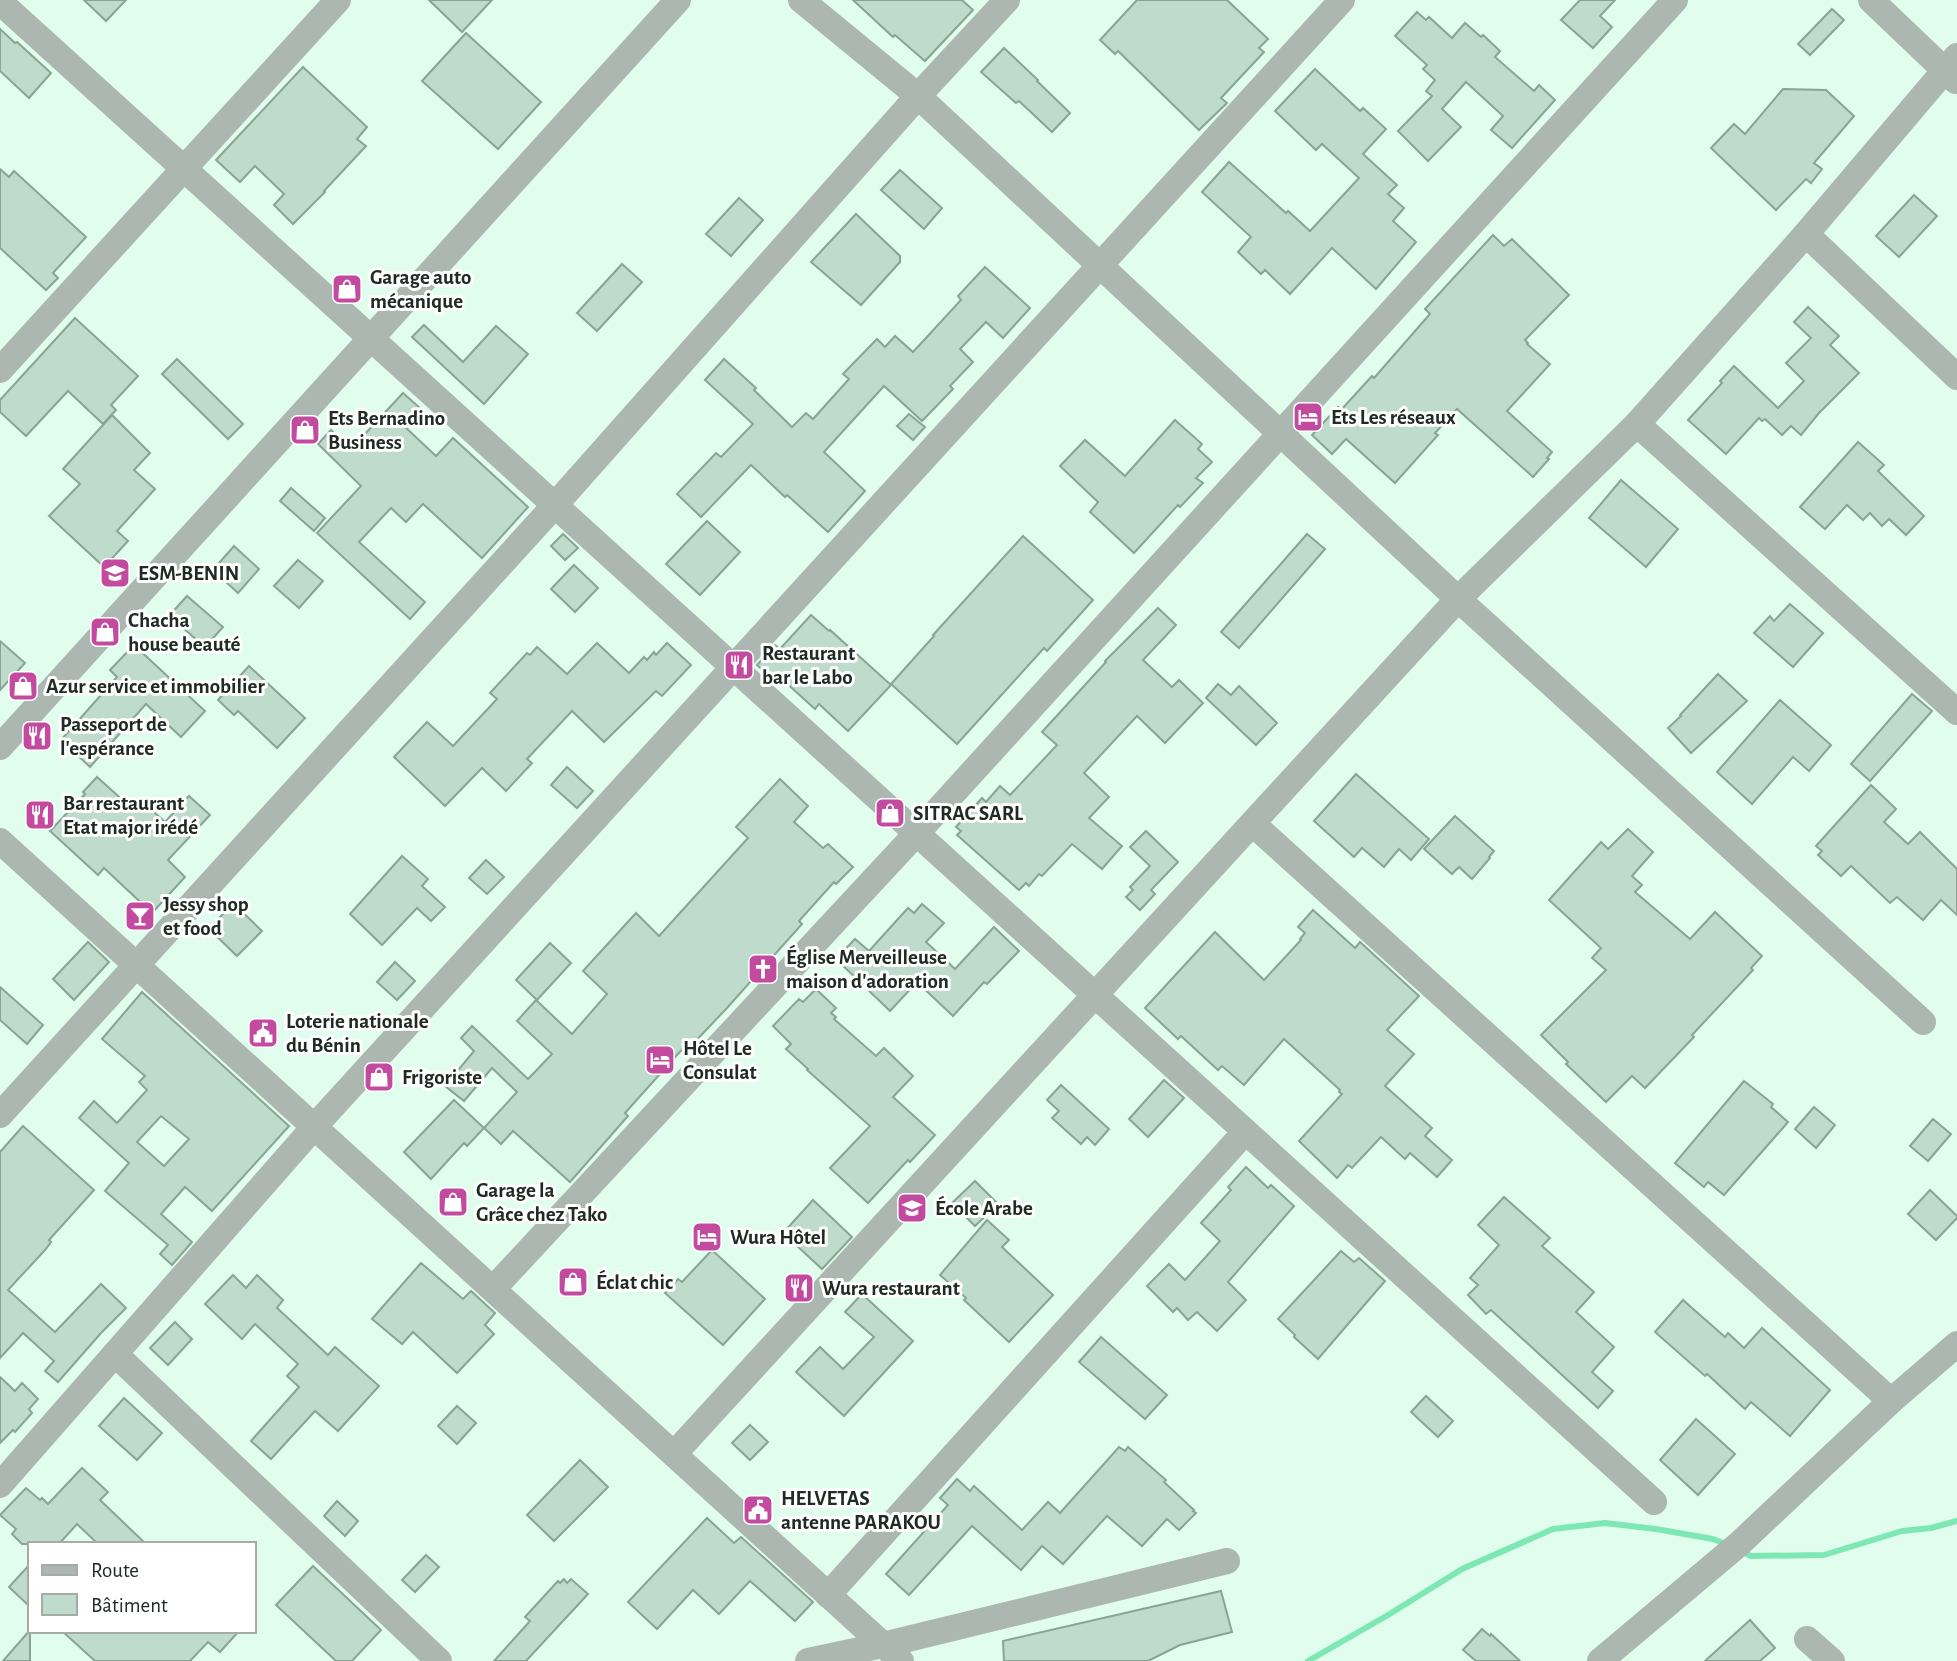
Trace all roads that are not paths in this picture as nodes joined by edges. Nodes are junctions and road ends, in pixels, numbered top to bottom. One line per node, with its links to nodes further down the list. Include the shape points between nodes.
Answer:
1 (338, 0): 11 (street)
2 (678, 0): 14 (street)
3 (801, 0): 10 (street)
4 (1007, 0): 10 (street)
5 (1342, 0): 13 (street)
6 (1675, 0): 18 (street)
7 (1871, 0): 9 (street)
8 (2, 3): 11 (street)
9 (1953, 69): 12 (street)
10 (918, 96): 13 (street); 19 (street)
11 (184, 169): 14 (street); 15 (street)
12 (1806, 234): 16 (street); 17 (street)
13 (1098, 266): 18 (street); 21 (street)
14 (371, 338): 19 (street); 23 (street)
15 (0, 370)
16 (1957, 377)
17 (1637, 424): 20 (street); 22 (street)
18 (1280, 435): 20 (street); 25 (street)
19 (555, 505): 21 (street); 27 (street)
20 (1458, 599): 24 (street); 29 (street)
21 (734, 668): 25 (street); 31 (street)
22 (1957, 712)
23 (0, 747)
24 (1253, 824): 28 (street); 36 (street)
25 (916, 834): 28 (street); 33 (street)
26 (0, 841): 27 (street)
27 (136, 965): 30 (street); 31 (street)
28 (1095, 995): 32 (street); 37 (street)
29 (1923, 1022)
30 (0, 1115)
31 (314, 1127): 33 (street); 35 (street)
32 (1245, 1132): 39 (street); 41 (street)
33 (493, 1289): 37 (street)
34 (1957, 1344): 36 (street)
35 (115, 1354): 38 (street); 44 (street)
36 (1891, 1401): 46 (street, via 1730,1553)
37 (674, 1454): 41 (street)
38 (0, 1485)
39 (1654, 1503)
40 (1227, 1560): 43 (street)
41 (828, 1595): 43 (street)
42 (1807, 1639): 47 (street)
43 (892, 1653): 45 (street)
44 (439, 1661)
45 (808, 1661)
46 (1600, 1661)
47 (1832, 1661)

